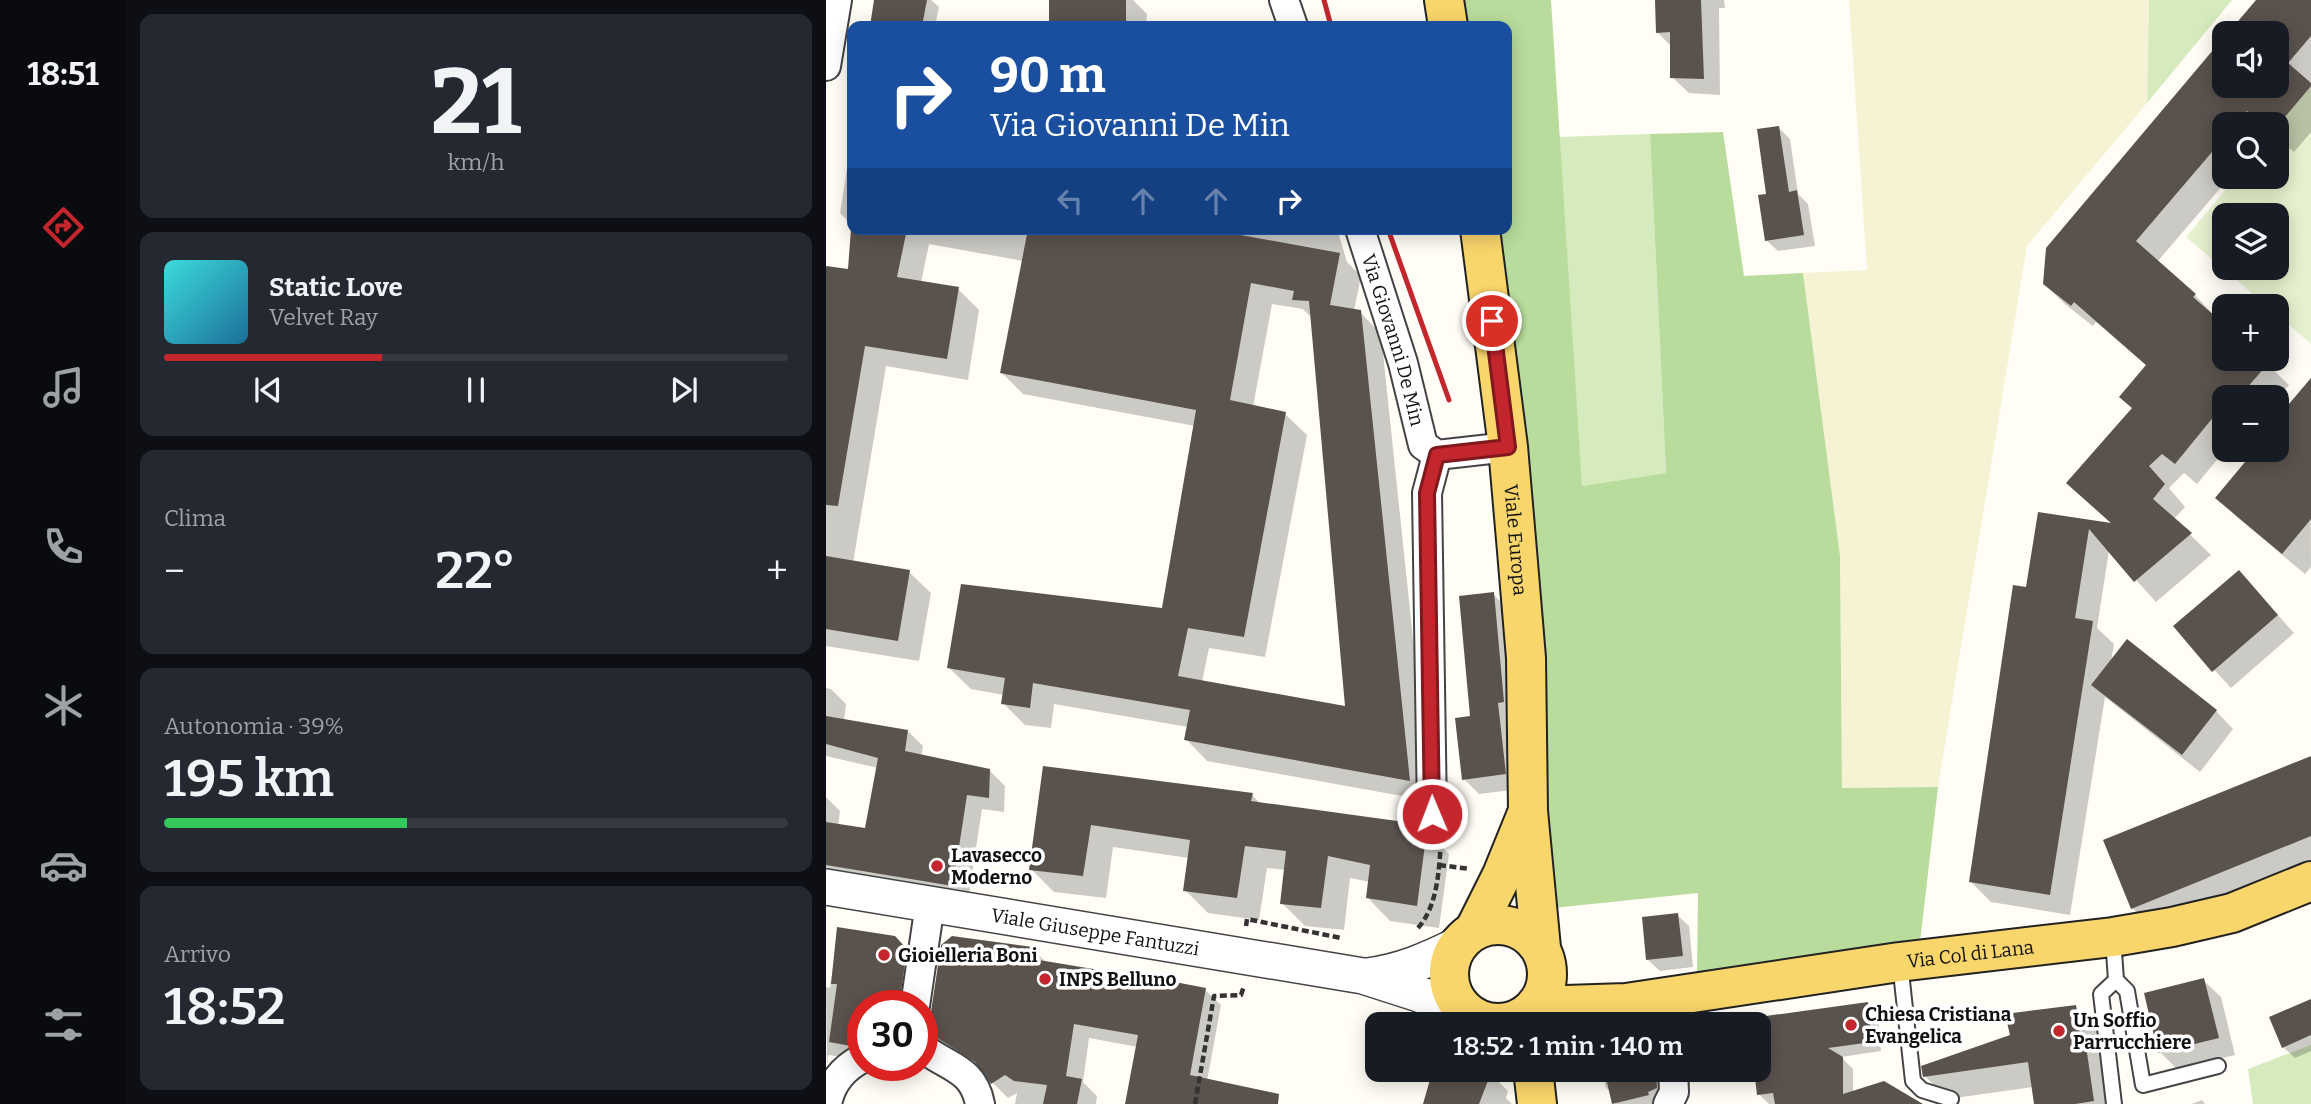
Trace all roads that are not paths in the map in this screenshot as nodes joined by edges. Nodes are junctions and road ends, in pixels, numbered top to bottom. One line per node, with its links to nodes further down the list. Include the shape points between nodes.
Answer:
1 (837, 0): 6 (street)
2 (1284, 0): 4 (street)
3 (1444, 0): 5 (main road)
4 (1291, 21)
5 (1447, 21)
6 (826, 66)
7 (1362, 235): 10 (street, Via Giovanni De Min, via 1403,363 1420,437)
8 (1481, 235): 9 (main road, Viale Europa)
9 (1508, 447): 10 (street); 11 (main road, Viale Europa, via 1526,658)
10 (1437, 455): 12 (street, via 1427,493)
11 (1528, 811): 17 (main road, Viale Europa, via 1502,876); 18 (main road, Viale Europa)
12 (1432, 814)
13 (2311, 881): 16 (main road, Via Col di Lana, via 2232,913)
14 (826, 887): 15 (street, Viale Giuseppe Fantuzzi)
15 (930, 904): 20 (street, Viale Giuseppe Fantuzzi, via 1243,969); 22 (street)
16 (2113, 937): 19 (main road, Via Col di Lana); 21 (lane)
17 (1466, 938): 18 (main road, via 1492,924 1511,926 1528,934); 20 (street, Viale Giuseppe Fantuzzi, via 1425,961 1391,973); 26 (main road, Viale Europa, via 1450,963 1449,983 1456,1001)
18 (1544, 959): 23 (main road, Via Col di Lana, via 1582,987); 27 (main road, Viale Europa, via 1544,991)
19 (1899, 962): 24 (main road, Via Col di Lana); 33 (lane, via 1913,1081 1922,1090)
20 (1363, 976): 25 (street, Viale Giuseppe Fantuzzi)
21 (2116, 980): 30 (lane, via 2127,991 2143,1085); 37 (lane, via 2101,994)
22 (917, 990)
23 (1600, 1011): 24 (main road, Via Col di Lana); 28 (main road, Via Col di Lana)
24 (1665, 1011)
25 (1461, 1012)
26 (1469, 1012)
27 (1533, 1012)
28 (1566, 1012)
29 (938, 1057): 35 (street, via 972,1081)
30 (2218, 1066)
31 (847, 1068): 34 (street, via 836,1079)
32 (1674, 1082): 36 (street)
33 (1951, 1099)
34 (827, 1104)
35 (980, 1104)
36 (1668, 1104)
37 (2114, 1104)

